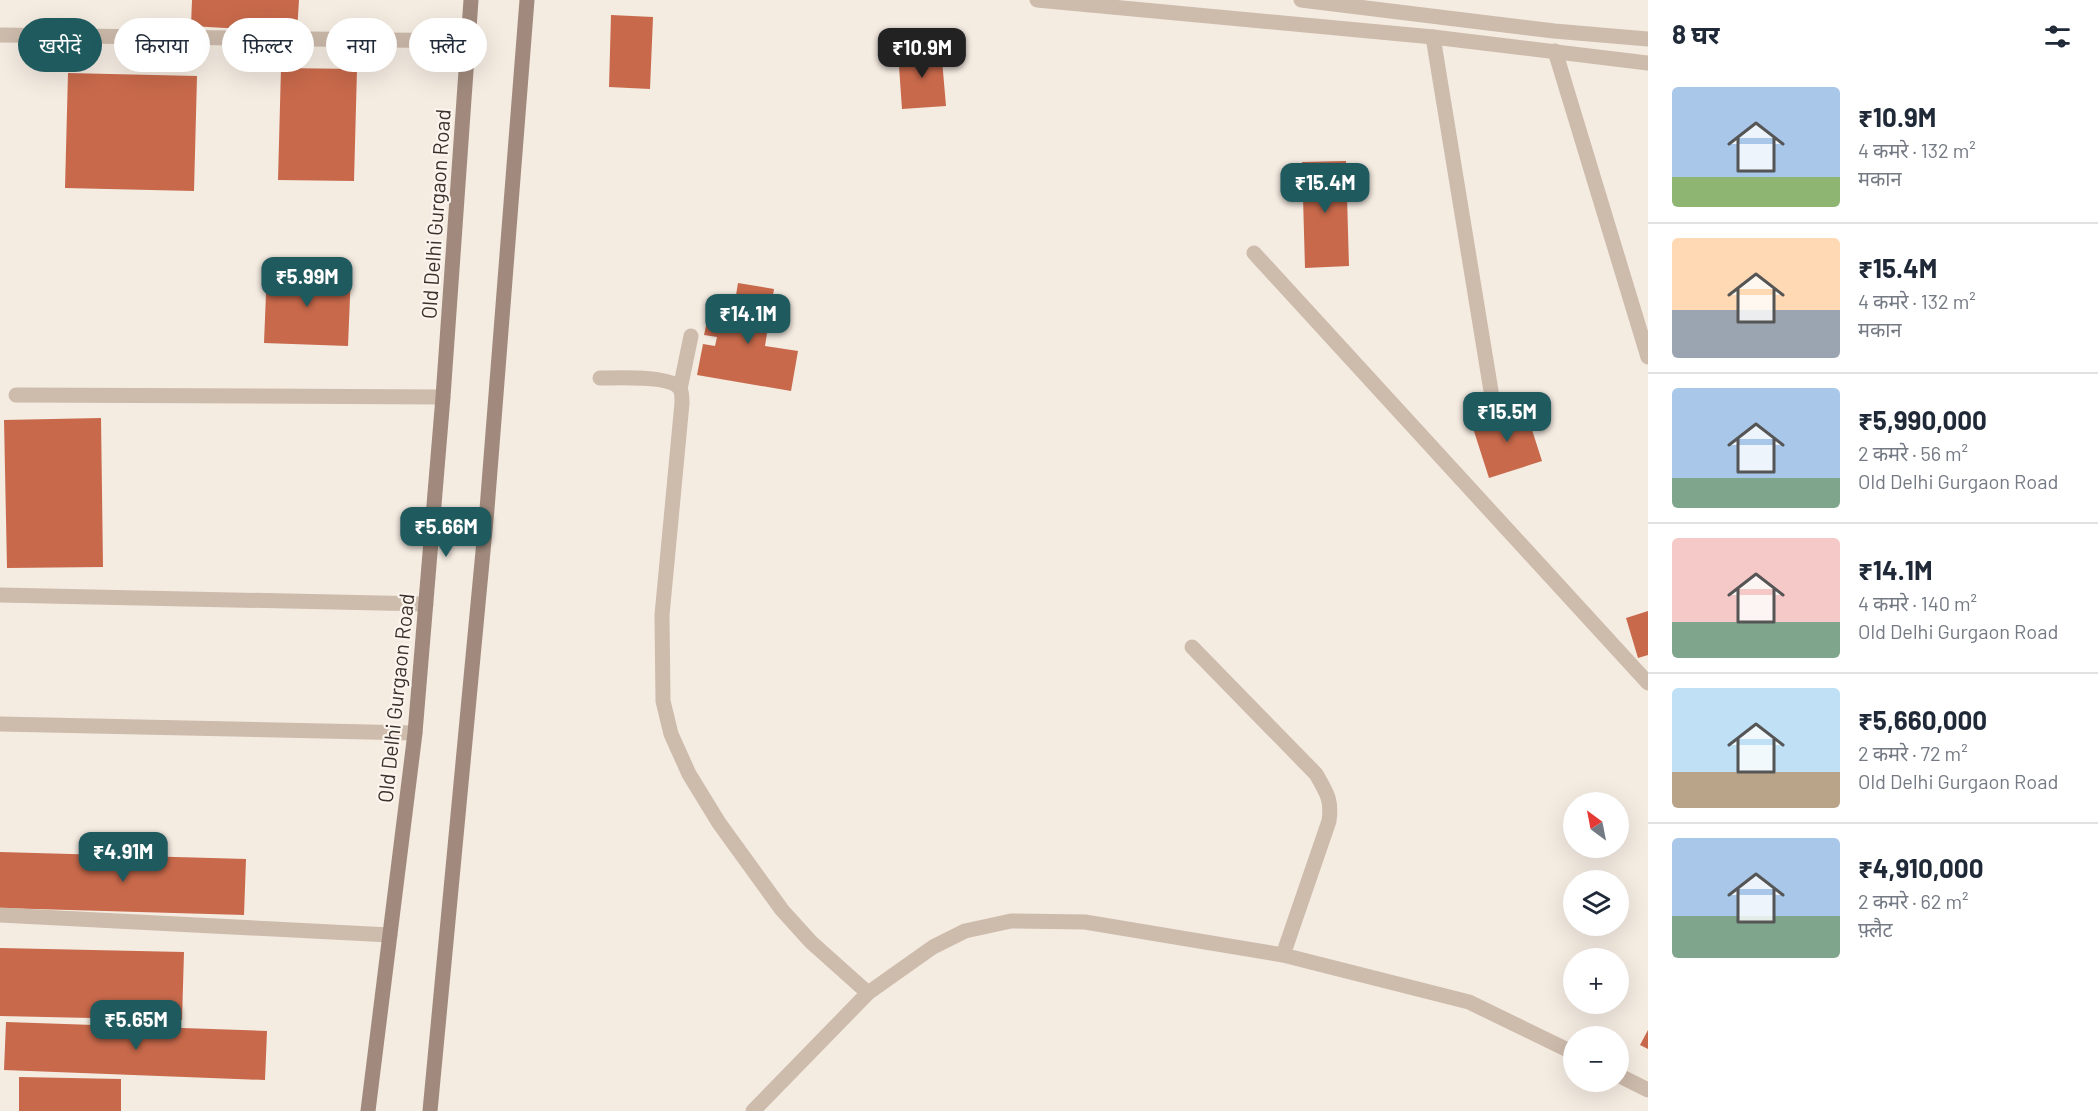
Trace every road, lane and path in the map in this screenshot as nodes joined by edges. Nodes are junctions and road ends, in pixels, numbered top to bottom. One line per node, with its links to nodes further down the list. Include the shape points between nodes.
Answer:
1 (471, 0): 5 (main road, Old Delhi Gurgaon Road)
2 (527, 0): 35 (main road, via 487,509)
3 (1037, 0): 7 (street)
4 (1301, 0): 8 (street)
5 (470, 18)
6 (0, 35): 9 (street)
7 (1432, 37): 10 (street); 20 (street)
8 (1648, 39)
9 (409, 40)
10 (1555, 51): 11 (street); 15 (street)
11 (1648, 63)
12 (466, 72): 19 (main road, Old Delhi Gurgaon Road)
13 (1254, 253): 24 (street)
14 (691, 336): 17 (street)
15 (1648, 357)
16 (600, 378): 17 (street, via 662,380)
17 (680, 389): 30 (street, via 682,403 662,615 663,701 671,734 718,823 782,910)
18 (16, 395): 19 (street)
19 (443, 397): 22 (main road, Old Delhi Gurgaon Road)
20 (1492, 397)
21 (0, 595): 22 (street)
22 (426, 603): 26 (main road, Old Delhi Gurgaon Road)
23 (1192, 646): 29 (street, via 1316,774 1331,806)
24 (1648, 683)
25 (0, 724): 26 (street)
26 (415, 733): 28 (main road, Old Delhi Gurgaon Road)
27 (0, 915): 28 (street)
28 (390, 935): 34 (main road, Old Delhi Gurgaon Road)
29 (1283, 955): 30 (street, via 1085,922 1011,921 965,932 933,947); 31 (street, via 1469,1002)
30 (868, 993): 36 (street)
31 (1563, 1048)
32 (1629, 1080): 33 (street)
33 (1648, 1090)
34 (368, 1111)
35 (430, 1111)
36 (753, 1111)

